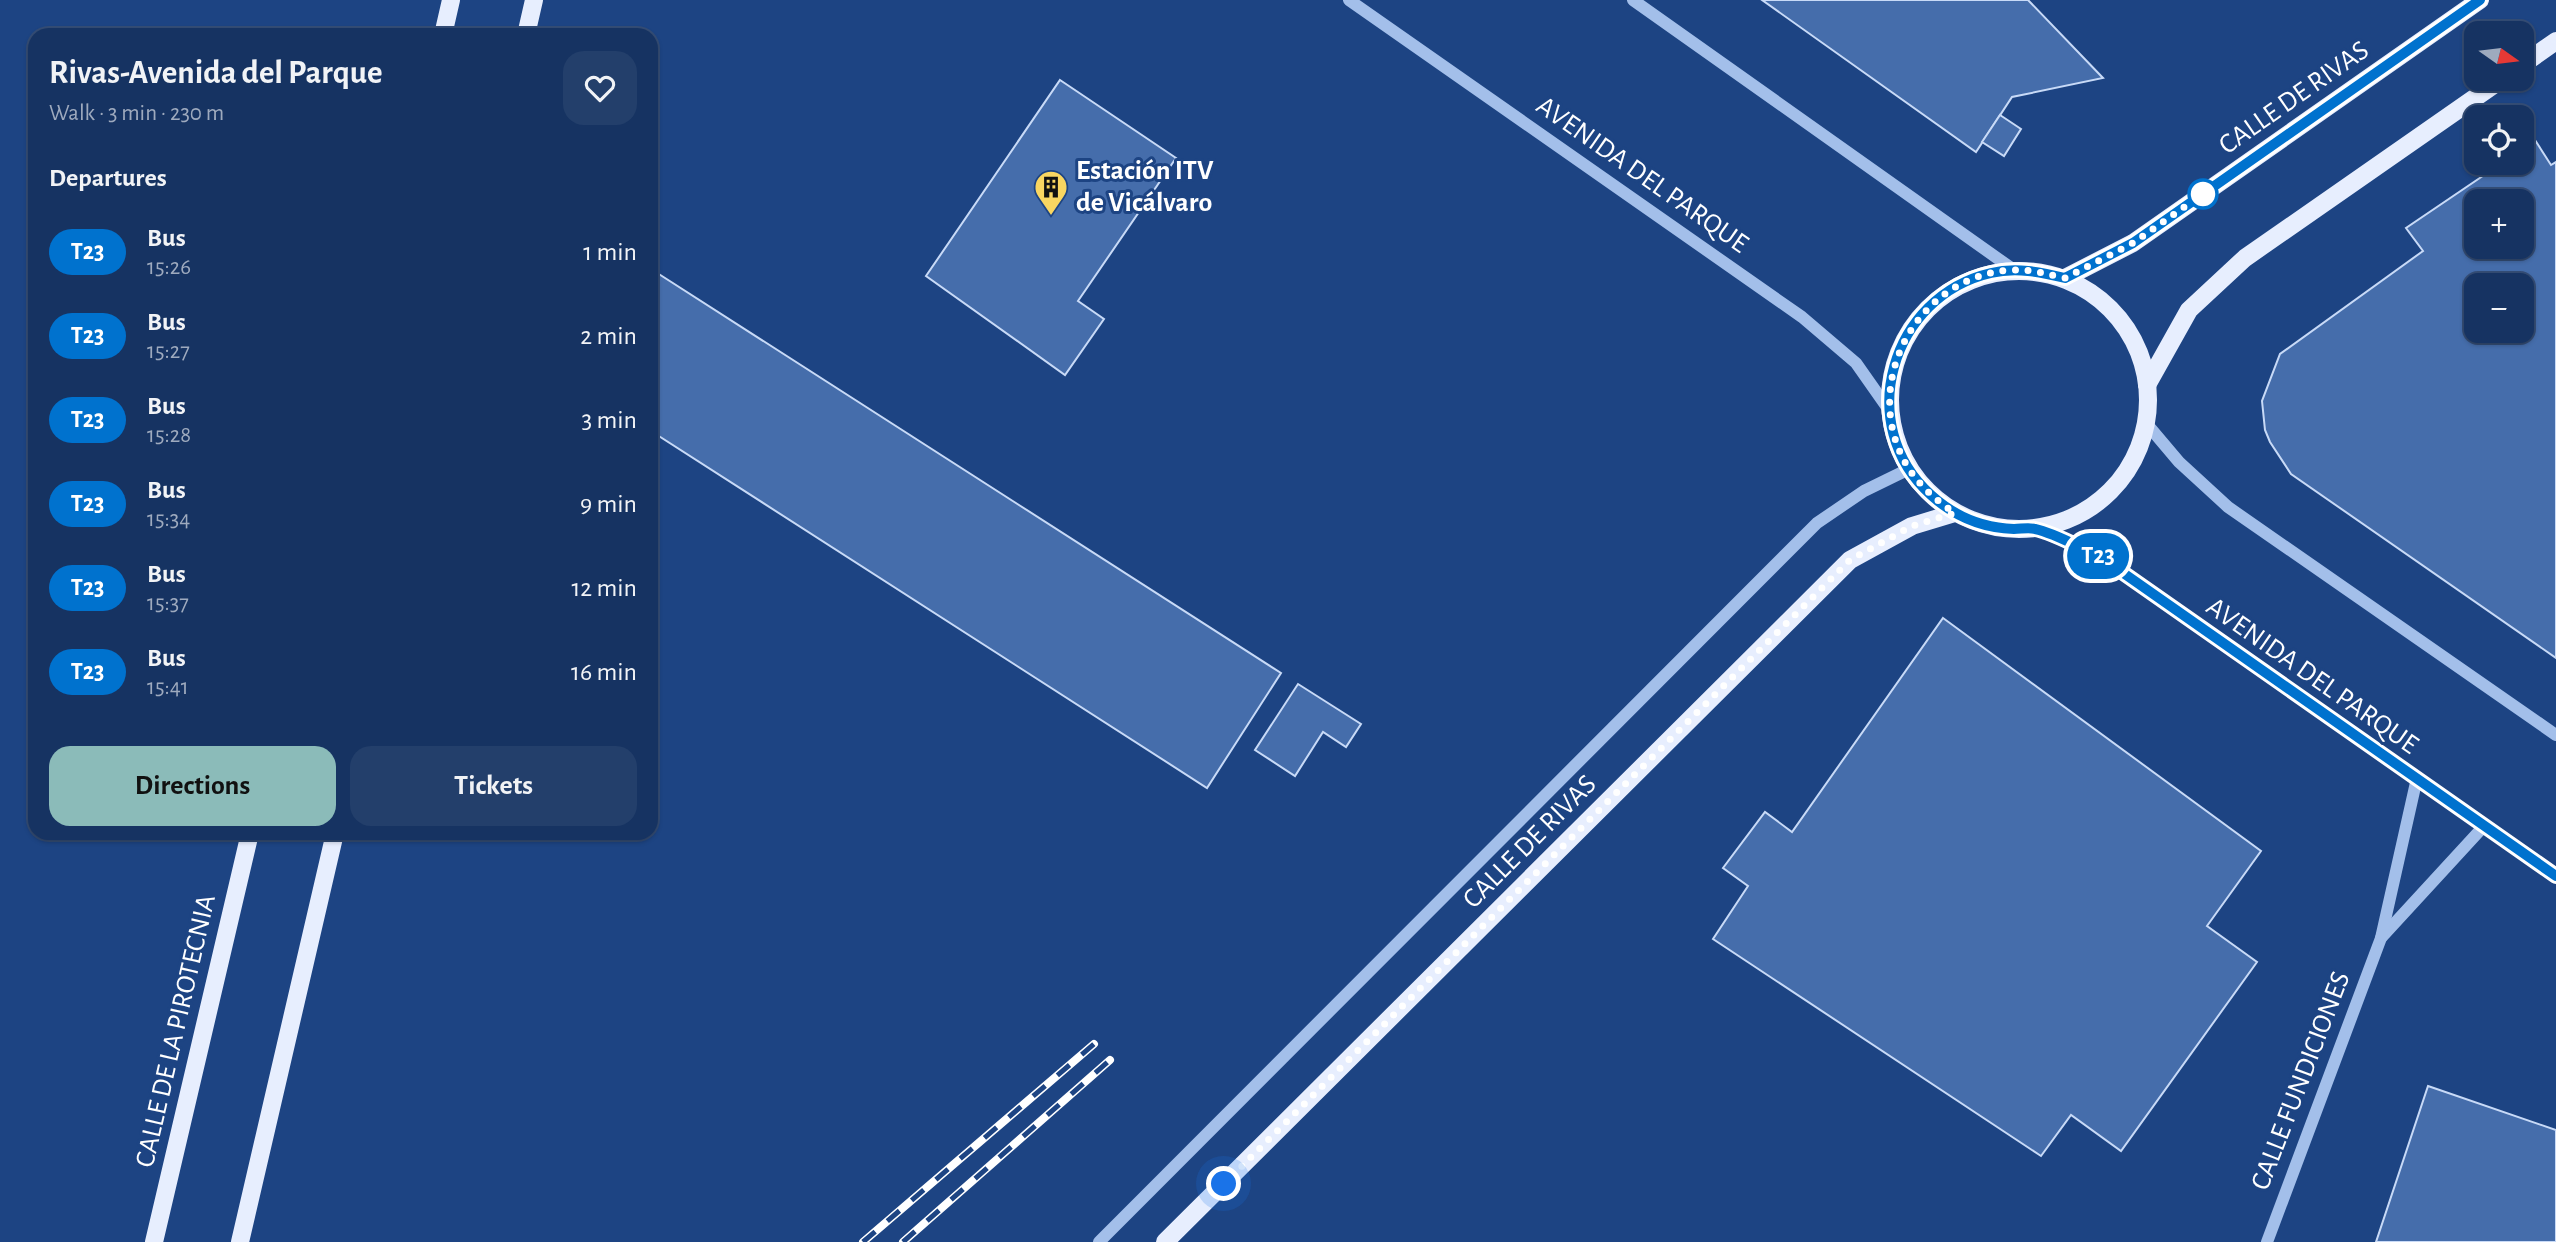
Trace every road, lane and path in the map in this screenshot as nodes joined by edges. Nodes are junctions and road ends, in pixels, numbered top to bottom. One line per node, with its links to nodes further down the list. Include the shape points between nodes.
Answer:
1 (451, 0): 6 (main road)
2 (534, 0): 7 (main road)
3 (1349, 0): 14 (street, AVENIDA DEL PARQUE, via 1802,317 1856,363)
4 (1633, 0): 11 (street)
5 (2480, 0): 12 (main road, CALLE DE RIVAS, via 2133,243)
6 (445, 28)
7 (528, 28)
8 (2556, 41): 9 (main road)
9 (2534, 57)
10 (2485, 91): 13 (main road, via 2245,258 2189,310)
11 (2014, 270): 12 (main road); 14 (main road, via 1973,278 1922,313 1909,330 1893,368)
12 (2065, 278): 13 (main road, via 2105,302 2121,320 2143,362)
13 (2147, 385): 15 (main road)
14 (1889, 410): 16 (main road)
15 (2146, 423): 18 (main road, via 2132,461 2108,494 2073,517); 19 (street, via 2179,462 2228,507)
16 (1909, 470): 17 (main road); 28 (street, via 1864,491 1817,523)
17 (1955, 513): 18 (main road, via 1994,527); 29 (main road, CALLE DE RIVAS, via 1912,526 1850,560)
18 (2034, 528): 20 (street, AVENIDA DEL PARQUE, via 2099,556)
19 (2556, 736)
20 (2417, 778): 21 (street, AVENIDA DEL PARQUE); 25 (street, CALLE FUNDICIONES)
21 (2484, 826): 24 (street, AVENIDA DEL PARQUE); 25 (street, CALLE FUNDICIONES)
22 (248, 840): 26 (main road, CALLE DE LA PIROTECNIA)
23 (333, 840): 27 (main road)
24 (2556, 876)
25 (2381, 938): 30 (street, CALLE FUNDICIONES)
26 (154, 1242)
27 (240, 1242)
28 (1099, 1242)
29 (1165, 1242)
30 (2267, 1242)

